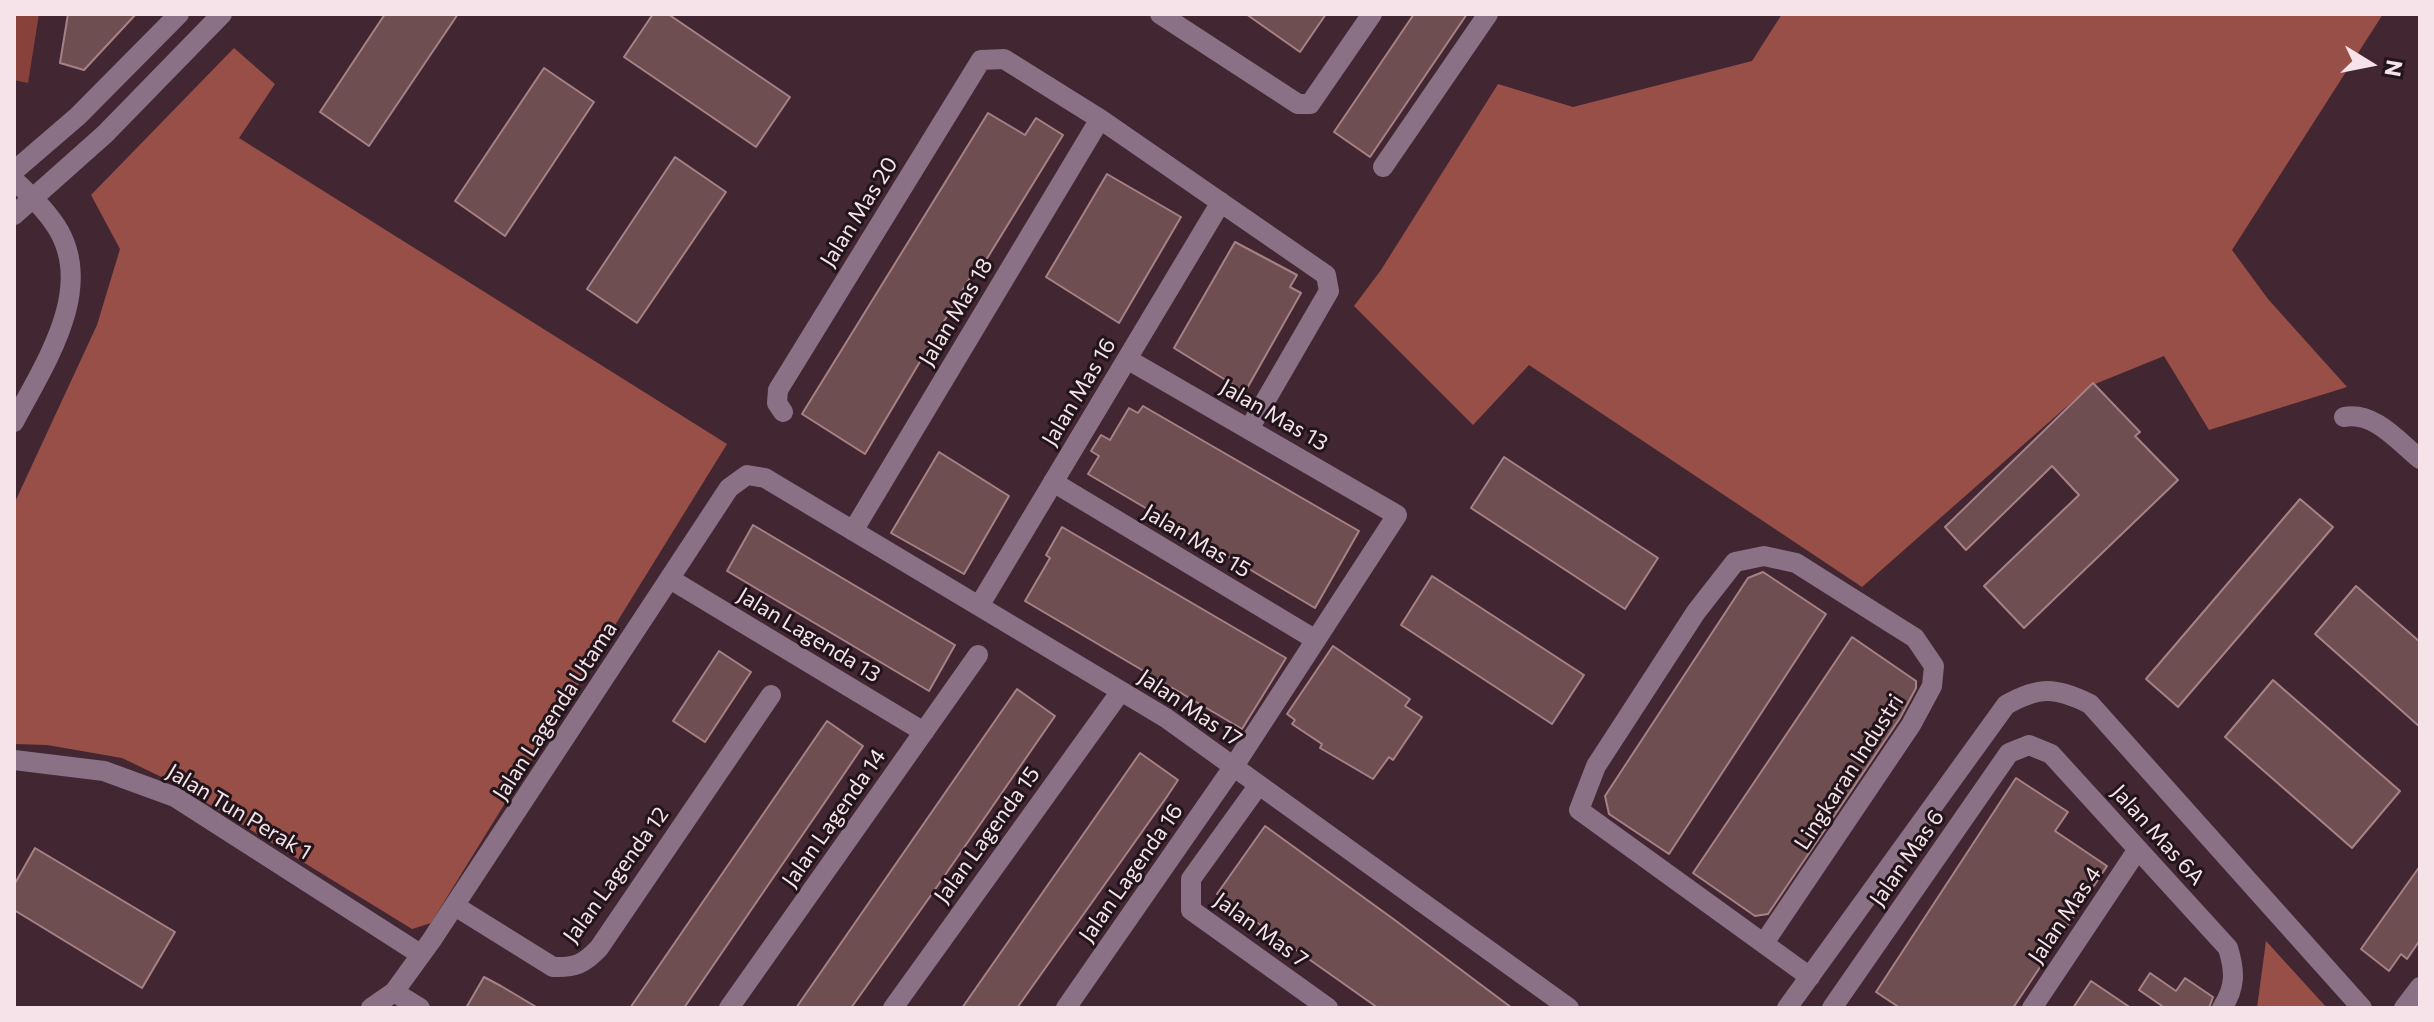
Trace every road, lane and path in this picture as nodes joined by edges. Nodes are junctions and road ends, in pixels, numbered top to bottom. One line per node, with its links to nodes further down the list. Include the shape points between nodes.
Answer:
1 (179, 14): 8 (street, via 78,116)
2 (222, 14): 10 (street, via 105,134)
3 (1161, 14): 4 (street, via 1298,104 1310,104)
4 (1372, 14)
5 (1488, 14): 7 (street)
6 (1100, 119): 11 (street); 14 (street, Jalan Mas 20, via 1004,59 981,60 778,390); 22 (street, Jalan Mas 18)
7 (1383, 167)
8 (14, 171)
9 (14, 180): 10 (street)
10 (32, 197): 12 (street); 16 (street, via 67,248 71,281 67,315)
11 (1221, 202): 13 (street, Jalan Mas 16); 17 (street, via 1326,275 1329,291)
12 (14, 215)
13 (1127, 359): 17 (street, Jalan Mas 13); 20 (street, Jalan Mas 16)
14 (783, 412)
15 (2344, 417): 18 (street, via 2358,414 2374,421)
16 (14, 422)
17 (1249, 429): 21 (street, Jalan Mas 13)
18 (2420, 459)
19 (765, 478): 22 (street, Jalan Mas 17); 23 (street, Jalan Lagenda Utama, via 747,475 729,488)
20 (1053, 482): 24 (street, Jalan Mas 16); 25 (street, Jalan Mas 15)
21 (1397, 515): 25 (street, Jalan Lagenda 16)
22 (853, 531): 24 (street, Jalan Mas 17)
23 (670, 579): 29 (street, Jalan Lagenda 13); 37 (street, Jalan Lagenda Utama)
24 (979, 606): 27 (street, Jalan Mas 17)
25 (1316, 640): 32 (street, Jalan Lagenda 16)
26 (978, 655): 29 (street, Jalan Lagenda 14)
27 (1121, 691): 32 (street, Jalan Mas 17); 47 (street, Jalan Lagenda 15)
28 (771, 695): 37 (street, Jalan Lagenda 12, via 585,963 553,967)
29 (924, 732): 46 (street, Jalan Lagenda 14)
30 (2029, 745): 35 (street, Jalan Mas 6, via 2009,753); 36 (street, Jalan Mas 6A, via 2051,754)
31 (14, 760): 39 (street, Jalan Tun Perak 1, via 104,771 175,797)
32 (1234, 766): 33 (street, Jalan Mas 17); 48 (street, Jalan Lagenda 16)
33 (1258, 786): 49 (street, Jalan Mas 7, via 1191,879 1191,910); 50 (street, Jalan Mas 17)
34 (1923, 820): 35 (street); 40 (street); 54 (street, via 2006,705 2031,691 2066,692 2090,704)
35 (1948, 841): 43 (street, Jalan Mas 6)
36 (2138, 849): 52 (street, Jalan Mas 4); 53 (street, Jalan Mas 6A, via 2228,948 2235,971)
37 (455, 906): 39 (street, Jalan Lagenda Utama)
38 (1764, 943): 38 (street, Lingkaran Industri, via 1911,725 1932,686 1934,666 1915,638 1796,563 1764,556 1735,562 1696,612 1596,766 1579,810); 40 (street)
39 (420, 954): 42 (street, Jalan Lagenda Utama)
40 (1810, 977): 51 (street)
41 (2420, 987): 55 (street)
42 (393, 1000): 44 (street, Jalan Lagenda Utama); 45 (street)
43 (1842, 1004)
44 (371, 1008)
45 (420, 1008)
46 (729, 1008)
47 (893, 1008)
48 (1066, 1008)
49 (1328, 1008)
50 (1569, 1008)
51 (1787, 1008)
52 (2032, 1008)
53 (2222, 1008)
54 (2362, 1008)
55 (2404, 1008)

